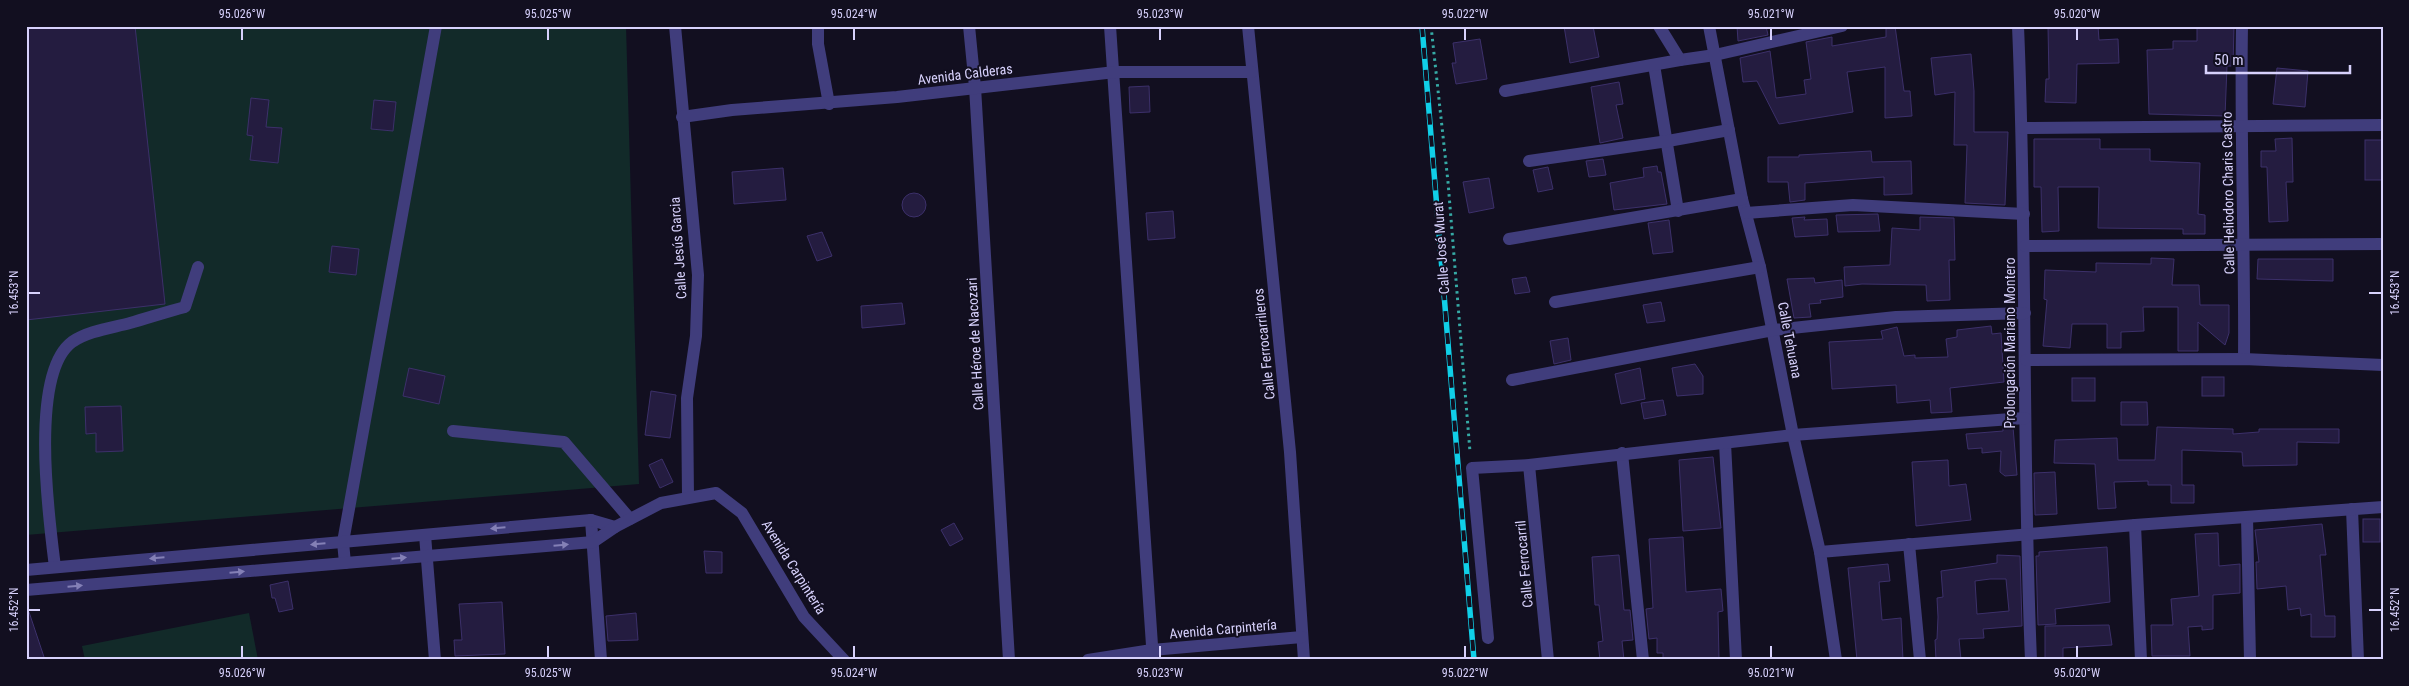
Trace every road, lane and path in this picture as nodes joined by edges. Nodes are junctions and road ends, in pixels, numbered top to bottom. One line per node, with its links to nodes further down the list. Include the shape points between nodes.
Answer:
1 (436, 26): 62 (street)
2 (675, 26): 21 (street, Calle Jesús Garcia)
3 (818, 26): 20 (street, via 818,44)
4 (969, 26): 18 (street, Calle Héroe de Nacozari)
5 (1110, 26): 16 (street)
6 (1248, 26): 17 (street, Calle Ferrocarrileros)
7 (1431, 26): 51 (path, Calle José Murat, via 1448,182)
8 (1659, 26): 14 (street)
9 (1709, 26): 13 (street, Calle Tehuana)
10 (1842, 26): 13 (street)
11 (2018, 26): 24 (street, Prolongación Mariano Montero)
12 (2242, 26): 23 (street, Calle Heliodoro Charis Castro)
13 (1715, 55): 14 (street); 25 (street, Calle Tehuana)
14 (1680, 60): 15 (street)
15 (1654, 65): 19 (street); 26 (street)
16 (1115, 72): 17 (street, Avenida Calderas); 18 (street, Avenida Calderas); 73 (street)
17 (1252, 72): 71 (street, Calle Ferrocarrileros, via 1290,452)
18 (975, 87): 20 (street, Avenida Calderas); 77 (street, Calle Héroe de Nacozari)
19 (1505, 91)
20 (829, 104): 21 (street, Avenida Calderas, via 732,110)
21 (682, 117): 52 (street, Calle Jesús Garcia, via 698,275 696,336 687,398)
22 (2383, 125): 23 (street)
23 (2240, 126): 24 (street); 35 (street, Calle Heliodoro Charis Castro)
24 (2022, 128): 31 (street, Prolongación Mariano Montero)
25 (1729, 130): 26 (street); 28 (street, Calle Tehuana)
26 (1668, 141): 27 (street); 29 (street)
27 (1528, 161)
28 (1742, 199): 29 (street); 30 (street, Calle Tehuana)
29 (1678, 211): 32 (street)
30 (1746, 213): 31 (street, via 1853,205); 37 (street, Calle Tehuana)
31 (2024, 214): 34 (street, Prolongación Mariano Montero)
32 (1509, 239)
33 (2383, 244): 35 (street)
34 (2025, 246): 35 (street); 39 (street, Prolongación Mariano Montero)
35 (2245, 246): 41 (street, Calle Heliodoro Charis Castro)
36 (198, 267): 68 (street, via 185,307 95,332 72,342 56,360 45,428)
37 (1760, 267): 38 (street); 40 (street, Calle Tehuana)
38 (1554, 302)
39 (2025, 313): 40 (street, via 1896,316); 42 (street, Prolongación Mariano Montero)
40 (1773, 330): 44 (street); 47 (street, Calle Tehuana)
41 (2244, 359): 42 (street); 43 (street)
42 (2026, 360): 45 (street, Prolongación Mariano Montero)
43 (2383, 365)
44 (1512, 380)
45 (2025, 418): 47 (street); 60 (street, Prolongación Mariano Montero)
46 (453, 431): 56 (street, via 564,442)
47 (1793, 435): 48 (street); 65 (street, Calle Tehuana)
48 (1725, 443): 49 (street); 82 (street)
49 (1622, 453): 50 (street); 81 (street)
50 (1530, 465): 51 (street); 80 (street, Calle Ferrocarril)
51 (1472, 468): 72 (street)
52 (688, 497): 56 (street, via 661,503); 76 (street, Avenida Carpintería, via 716,493 742,513 804,616)
53 (2383, 507): 54 (street)
54 (2352, 510): 55 (street); 88 (street)
55 (2247, 517): 58 (street); 87 (street)
56 (630, 519): 59 (street)
57 (591, 520): 59 (street); 61 (street, one-way to 61); 63 (street)
58 (2135, 525): 60 (street); 86 (street)
59 (615, 527): 63 (street)
60 (2025, 534): 64 (street); 85 (street, Prolongación Mariano Montero)
61 (425, 535): 62 (street); 66 (street)
62 (343, 542): 67 (street); 68 (street, one-way to 68)
63 (593, 542): 66 (street, one-way to 63); 75 (street)
64 (1908, 544): 65 (street); 84 (street)
65 (1820, 552): 83 (street, Calle Tehuana)
66 (426, 556): 67 (street, one-way to 66); 74 (street)
67 (345, 563): 70 (street, one-way to 67)
68 (55, 567): 69 (street)
69 (26, 570)
70 (26, 590)
71 (1302, 637): 73 (street, Avenida Carpintería); 79 (street, Calle Ferrocarrileros)
72 (1488, 638)
73 (1153, 655): 78 (street, Avenida Carpintería)
74 (435, 660)
75 (601, 660)
76 (844, 660)
77 (1009, 660)
78 (1088, 660)
79 (1304, 660)
80 (1548, 660)
81 (1643, 660)
82 (1736, 660)
83 (1836, 660)
84 (1920, 660)
85 (2031, 660)
86 (2141, 660)
87 (2250, 660)
88 (2358, 660)

